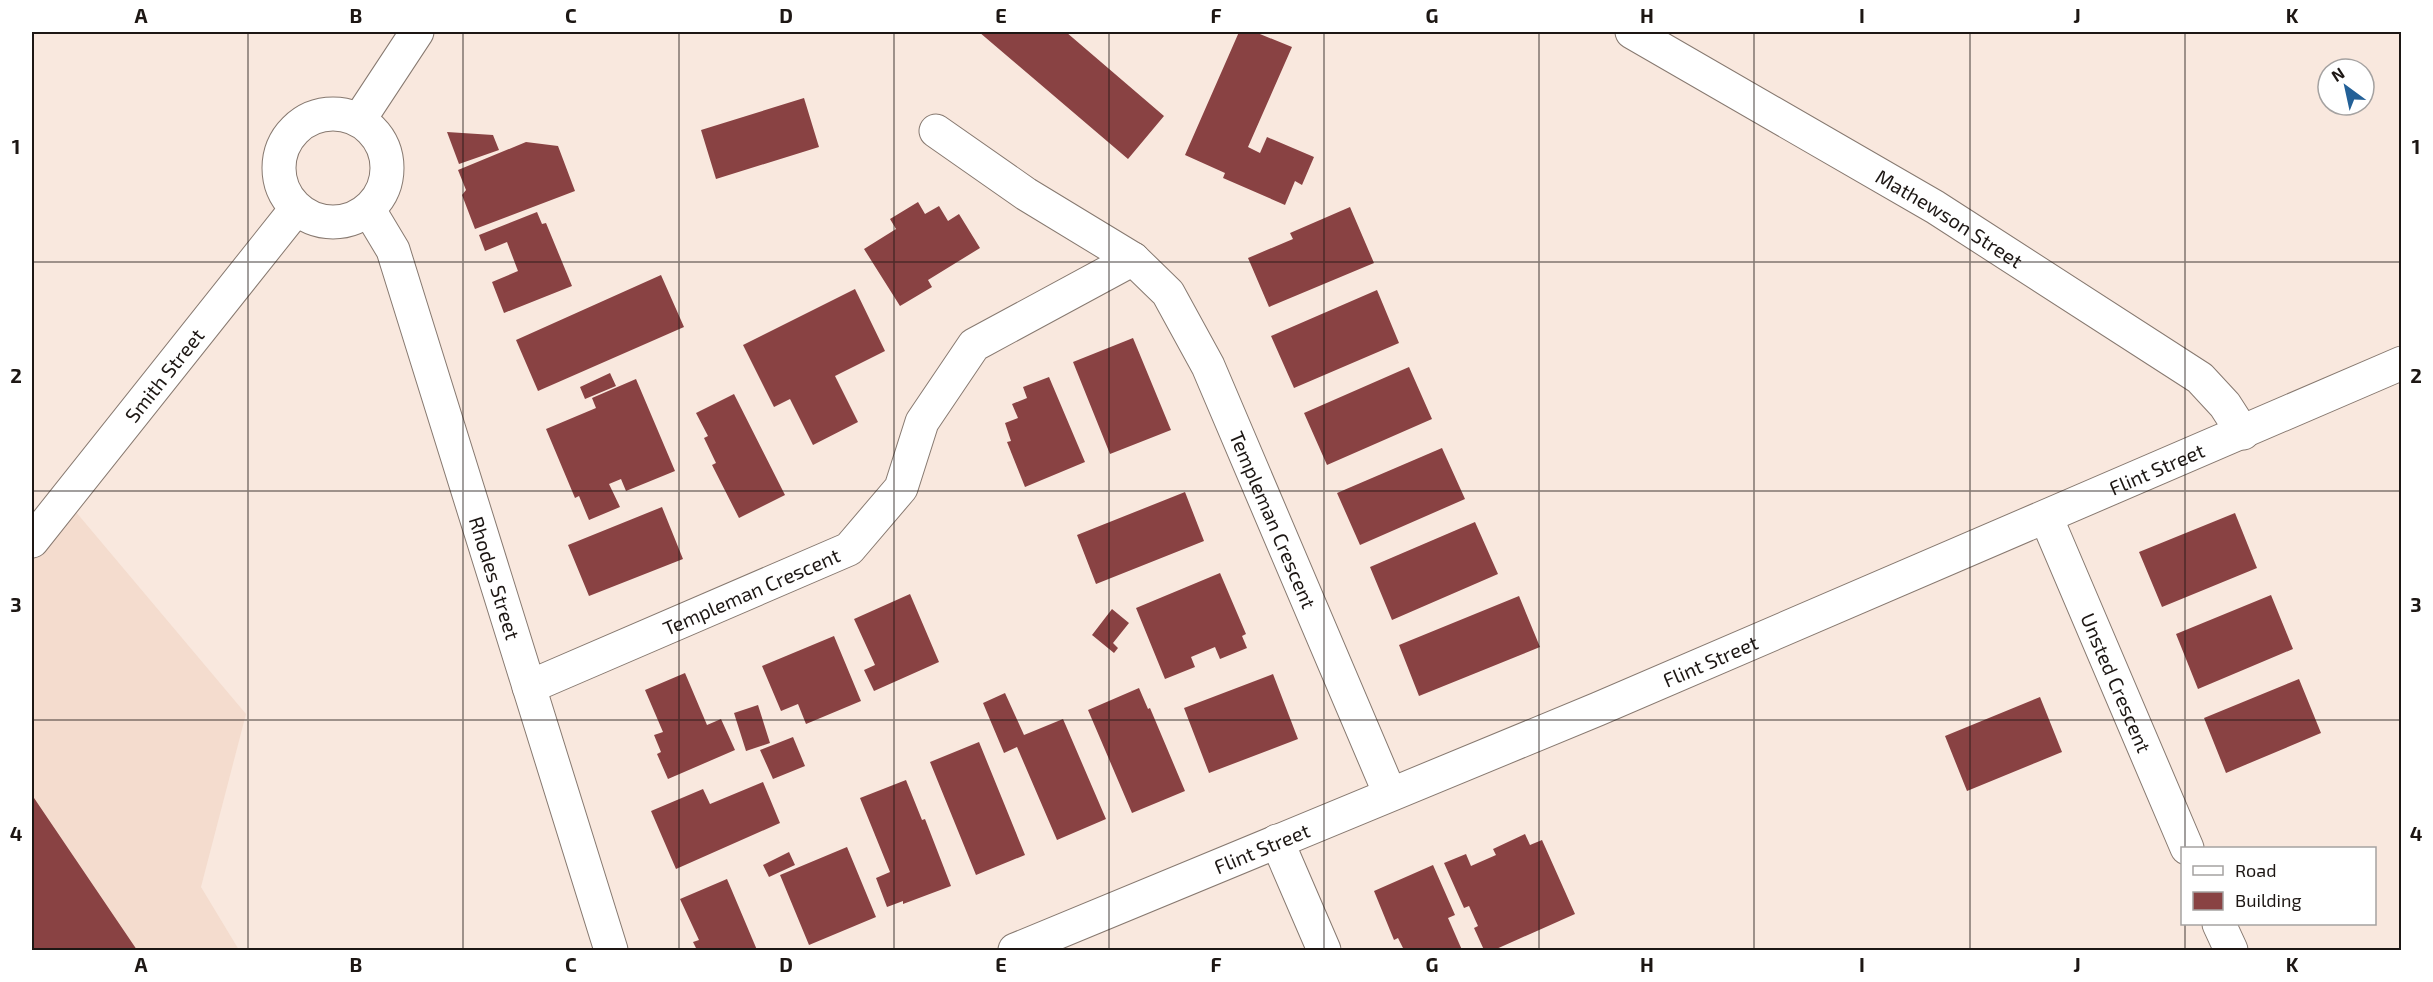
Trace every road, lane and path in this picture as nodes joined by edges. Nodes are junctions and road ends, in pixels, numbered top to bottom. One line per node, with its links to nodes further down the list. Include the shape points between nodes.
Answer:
1 (417, 32): 3 (street)
2 (1632, 32): 9 (street, Mathewson Street, via 1935,207 2200,378)
3 (359, 120): 5 (street, via 343,114 308,119 283,144 279,178); 6 (street, via 373,131 388,162 387,179)
4 (936, 131): 7 (street, Templeman Crescent, via 1026,194)
5 (296, 209): 6 (street, via 324,222 356,219); 11 (street, Smith Street)
6 (369, 210): 12 (street, Rhodes Street, via 393,250)
7 (1133, 259): 12 (street, Templeman Crescent, via 974,345 922,422 901,488 849,549); 13 (street, Templeman Crescent, via 1168,293 1208,366)
8 (2402, 363): 9 (street, Flint Street)
9 (2242, 432): 10 (street, Flint Street)
10 (2046, 517): 13 (street, Flint Street); 15 (street, Unsted Crescent)
11 (32, 541)
12 (529, 687): 17 (street, Rhodes Street)
13 (1390, 794): 14 (street, Flint Street)
14 (1277, 841): 18 (street, Flint Street); 19 (street)
15 (2186, 847)
16 (2219, 925): 20 (street)
17 (611, 951)
18 (1015, 951)
19 (1324, 951)
20 (2231, 951)

